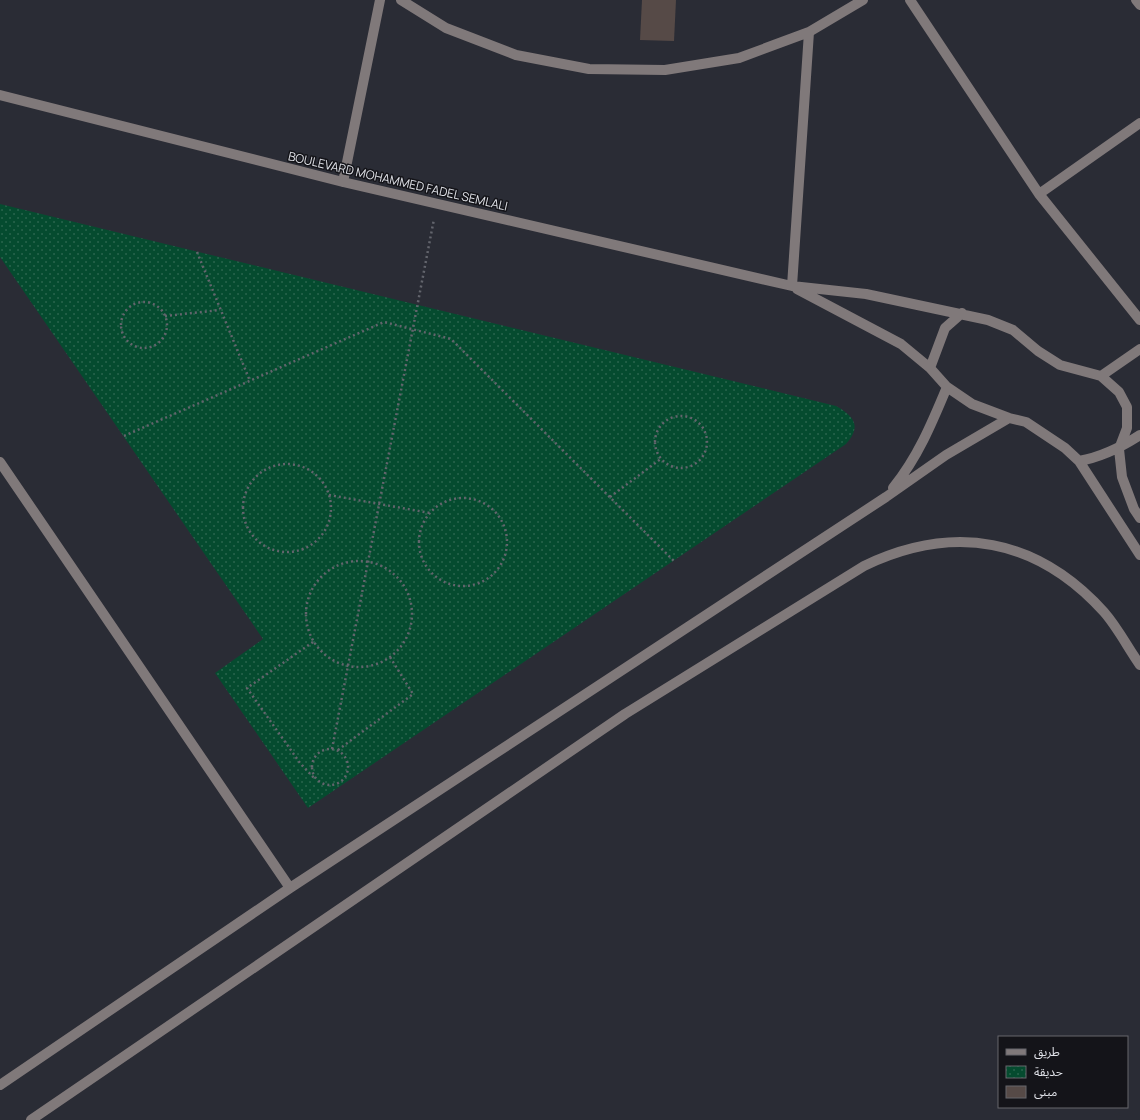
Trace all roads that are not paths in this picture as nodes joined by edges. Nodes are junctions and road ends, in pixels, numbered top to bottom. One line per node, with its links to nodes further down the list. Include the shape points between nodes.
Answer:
1 (380, 0): 10 (street)
2 (401, 0): 7 (street, via 446,28 516,55 590,69 672,69 739,58)
3 (863, 0): 7 (street)
4 (910, 0): 11 (street)
5 (1136, 0): 6 (street)
6 (1140, 5)
7 (809, 32): 12 (street)
8 (0, 95): 10 (street, BOULEVARD MOHAMMED FADEL SEMLALI)
9 (1140, 122): 11 (street)
10 (343, 182): 12 (street, BOULEVARD MOHAMMED FADEL SEMLALI)
11 (1039, 194): 14 (street)
12 (792, 286): 13 (street, BOULEVARD MOHAMMED FADEL SEMLALI, via 866,294); 16 (street, BOULEVARD MOHAMMED FADEL SEMLALI, via 901,344)
13 (962, 313): 16 (street, via 945,328); 17 (street, BOULEVARD MOHAMMED FADEL SEMLALI, via 1013,330 1060,364)
14 (1140, 320)
15 (1140, 349): 17 (street)
16 (930, 368): 18 (street, BOULEVARD MOHAMMED FADEL SEMLALI)
17 (1101, 376): 21 (street, via 1119,392 1127,407 1127,428)
18 (947, 387): 19 (street, BOULEVARD MOHAMMED FADEL SEMLALI, via 972,404); 24 (street, via 923,442 908,468)
19 (1009, 418): 22 (street, BOULEVARD MOHAMMED FADEL SEMLALI, via 1026,422 1044,432); 24 (street, via 946,455)
20 (1140, 435): 21 (street)
21 (1119, 449): 22 (street); 25 (street, via 1122,477)
22 (1079, 461): 26 (street, BOULEVARD MOHAMMED FADEL SEMLALI)
23 (0, 462): 28 (street)
24 (886, 497): 28 (street)
25 (1140, 518)
26 (1140, 555)
27 (1140, 665): 30 (street, via 1105,613 1067,577 1035,558 1001,547 955,542 920,546 882,558 864,566 625,714)
28 (290, 888): 29 (street)
29 (0, 1086)
30 (31, 1120)

